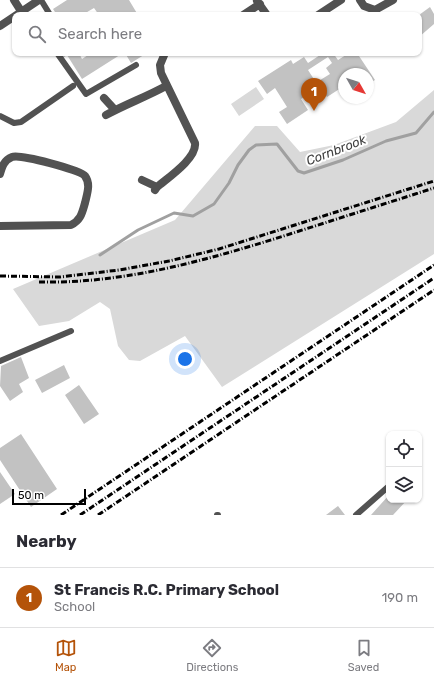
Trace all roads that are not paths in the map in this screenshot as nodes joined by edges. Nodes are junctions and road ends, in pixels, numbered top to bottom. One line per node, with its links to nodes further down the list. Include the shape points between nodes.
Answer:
1 (14, 0): 7 (street)
2 (40, 0): 7 (street); 8 (lane)
3 (341, 0): 11 (street)
4 (393, 0): 6 (street, via 375,10)
5 (258, 2): 9 (street); 10 (street)
6 (362, 3)
7 (21, 11)
8 (48, 12)
9 (246, 12)
10 (265, 12)
11 (323, 12)
12 (12, 17): 13 (street)
13 (0, 26)
14 (59, 56): 16 (lane, via 86,94)
15 (164, 56): 18 (street, via 160,66)
16 (136, 65)
17 (73, 86): 22 (lane, via 21,122 14,123)
18 (166, 86): 20 (street); 24 (street, via 196,148 188,160 156,188)
19 (104, 98): 20 (street)
20 (115, 110): 21 (street)
21 (106, 115)
22 (0, 116)
23 (0, 174): 25 (street, via 3,165 10,158 18,156 78,171 86,177 88,188 82,214 71,225)
24 (142, 180)
25 (0, 226)
26 (71, 332): 27 (lane)
27 (0, 361)
28 (386, 489): 29 (lane)
29 (356, 515)

